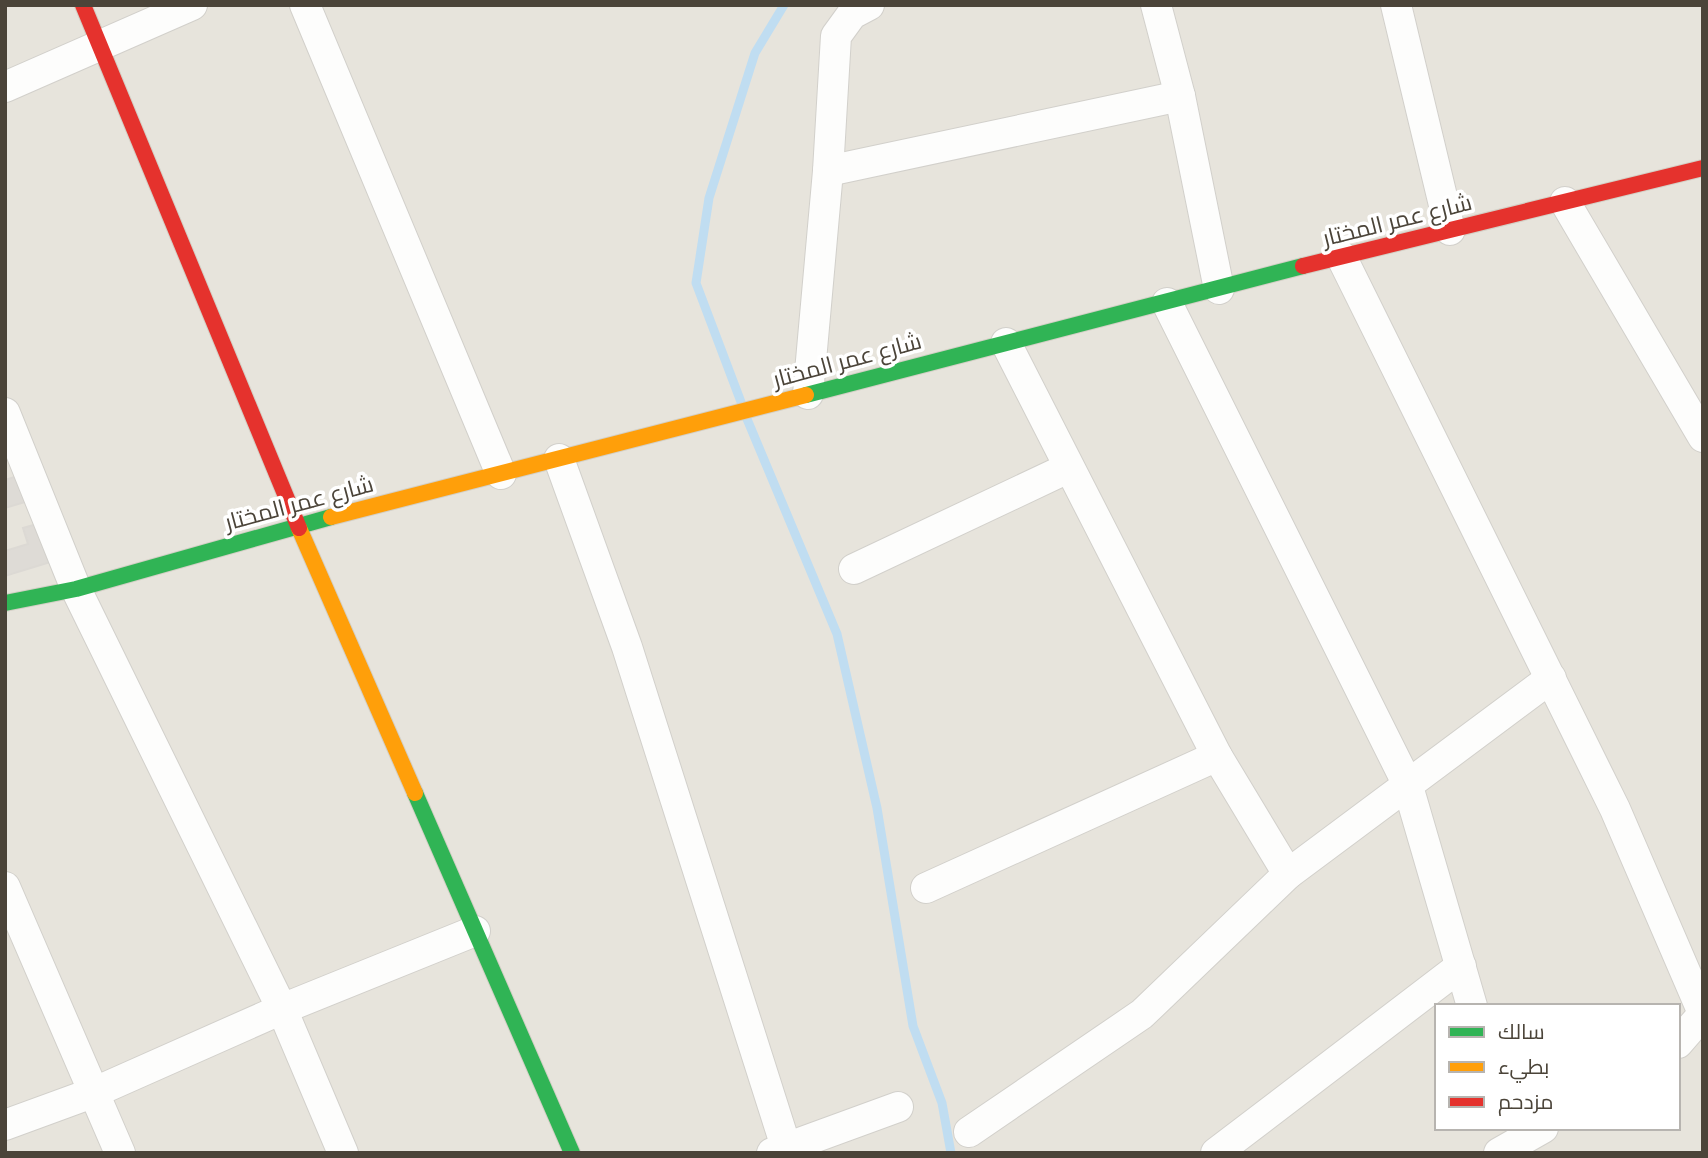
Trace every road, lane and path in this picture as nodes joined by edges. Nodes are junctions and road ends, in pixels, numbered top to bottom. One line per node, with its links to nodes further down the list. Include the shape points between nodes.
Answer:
1 (83, 5): 7 (street)
2 (192, 5): 7 (street)
3 (305, 5): 23 (street)
4 (869, 5): 11 (street, via 852,14 836,36)
5 (1156, 5): 9 (street)
6 (1396, 5): 13 (street)
7 (99, 45): 8 (street); 24 (street)
8 (5, 87)
9 (1180, 96): 11 (street); 15 (street)
10 (1703, 168): 12 (street, شارع عمر المختار)
11 (828, 171): 18 (street)
12 (1565, 202): 13 (street, شارع عمر المختار); 20 (street)
13 (1450, 230): 14 (street, شارع عمر المختار)
14 (1341, 256): 15 (street, شارع عمر المختار); 28 (street)
15 (1219, 289): 16 (street, شارع عمر المختار)
16 (1167, 303): 17 (street, شارع عمر المختار); 30 (street)
17 (1006, 343): 18 (street, شارع عمر المختار); 22 (street)
18 (808, 394): 21 (street, شارع عمر المختار)
19 (5, 413): 26 (street)
20 (1703, 437)
21 (559, 459): 23 (street, شارع عمر المختار); 46 (street, via 627,647)
22 (1068, 468): 25 (street); 29 (street)
23 (501, 474): 24 (street, شارع عمر المختار)
24 (298, 526): 26 (street, شارع عمر المختار); 34 (street)
25 (854, 569)
26 (76, 589): 27 (street, شارع عمر المختار); 37 (street)
27 (5, 603)
28 (1551, 678): 30 (street); 38 (street, via 1615,808)
29 (1217, 756): 31 (street); 33 (street)
30 (1407, 783): 31 (street); 35 (street)
31 (1288, 874): 44 (street, via 1142,1014)
32 (5, 887): 40 (street)
33 (926, 888)
34 (475, 931): 37 (street); 49 (street)
35 (1461, 966): 36 (street); 50 (street)
36 (1471, 1004)
37 (282, 1009): 40 (street); 48 (street)
38 (1703, 1013): 39 (street)
39 (1680, 1041)
40 (94, 1092): 42 (street); 47 (street)
41 (898, 1107): 46 (street)
42 (5, 1125)
43 (1539, 1130): 45 (street)
44 (969, 1132)
45 (1507, 1145)
46 (779, 1150)
47 (120, 1153)
48 (343, 1153)
49 (572, 1153)
50 (1216, 1153)

